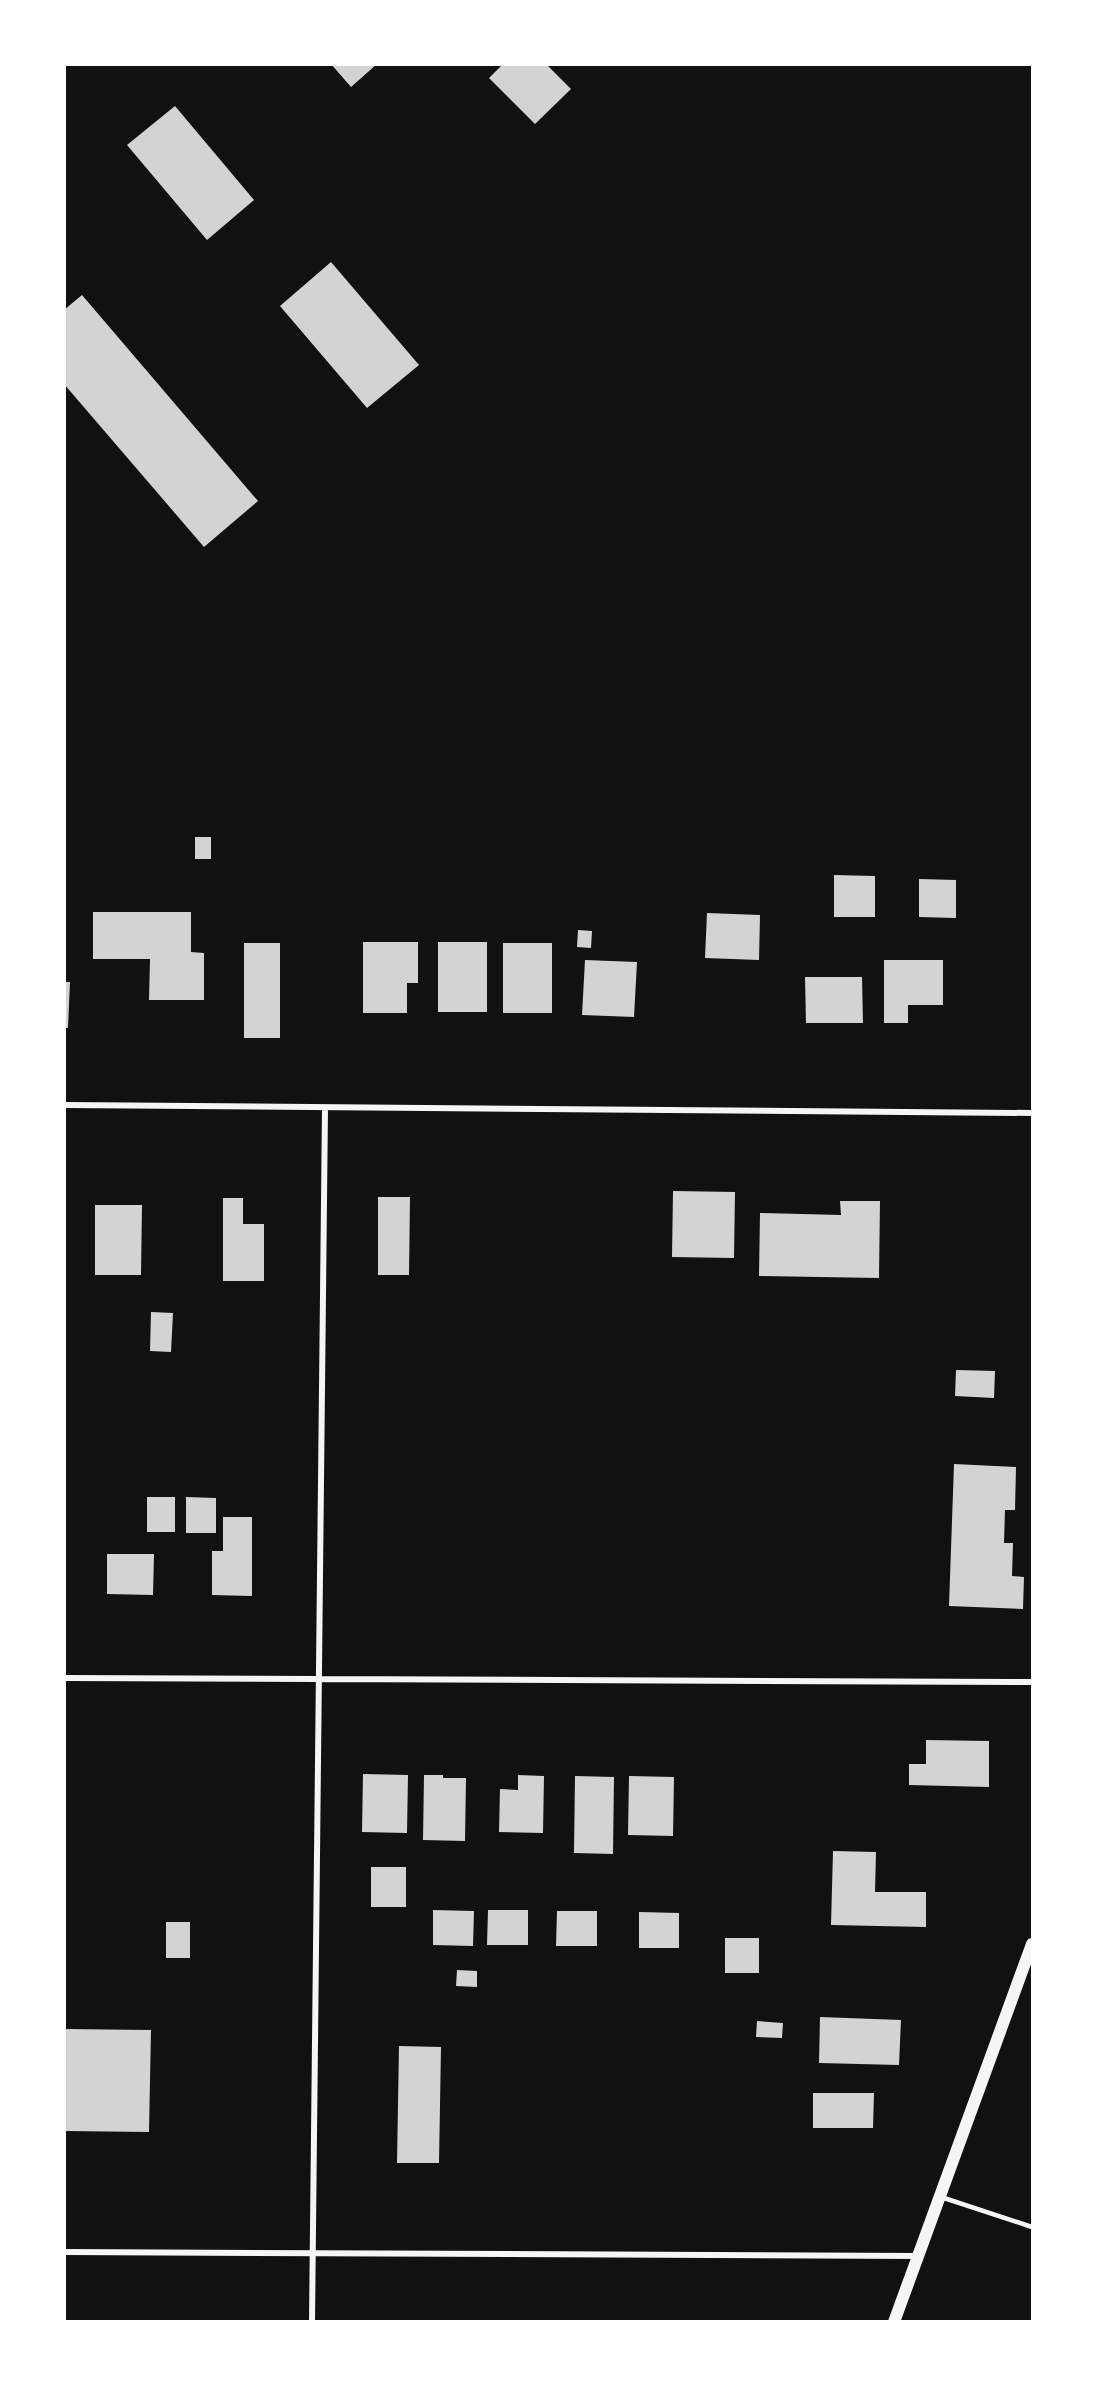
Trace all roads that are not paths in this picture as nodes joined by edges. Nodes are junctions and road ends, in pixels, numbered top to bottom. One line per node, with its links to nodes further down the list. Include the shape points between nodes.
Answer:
1 (64, 1106): 2 (street)
2 (325, 1108): 3 (street); 5 (street)
3 (1032, 1113)
4 (64, 1678): 5 (street)
5 (319, 1679): 6 (street); 11 (street)
6 (1032, 1682)
7 (1032, 1944): 8 (main road)
8 (940, 2197): 9 (lane); 12 (main road)
9 (1032, 2228)
10 (64, 2252): 11 (street)
11 (313, 2253): 12 (street); 13 (street)
12 (918, 2256): 14 (main road)
13 (312, 2322)
14 (894, 2322)

